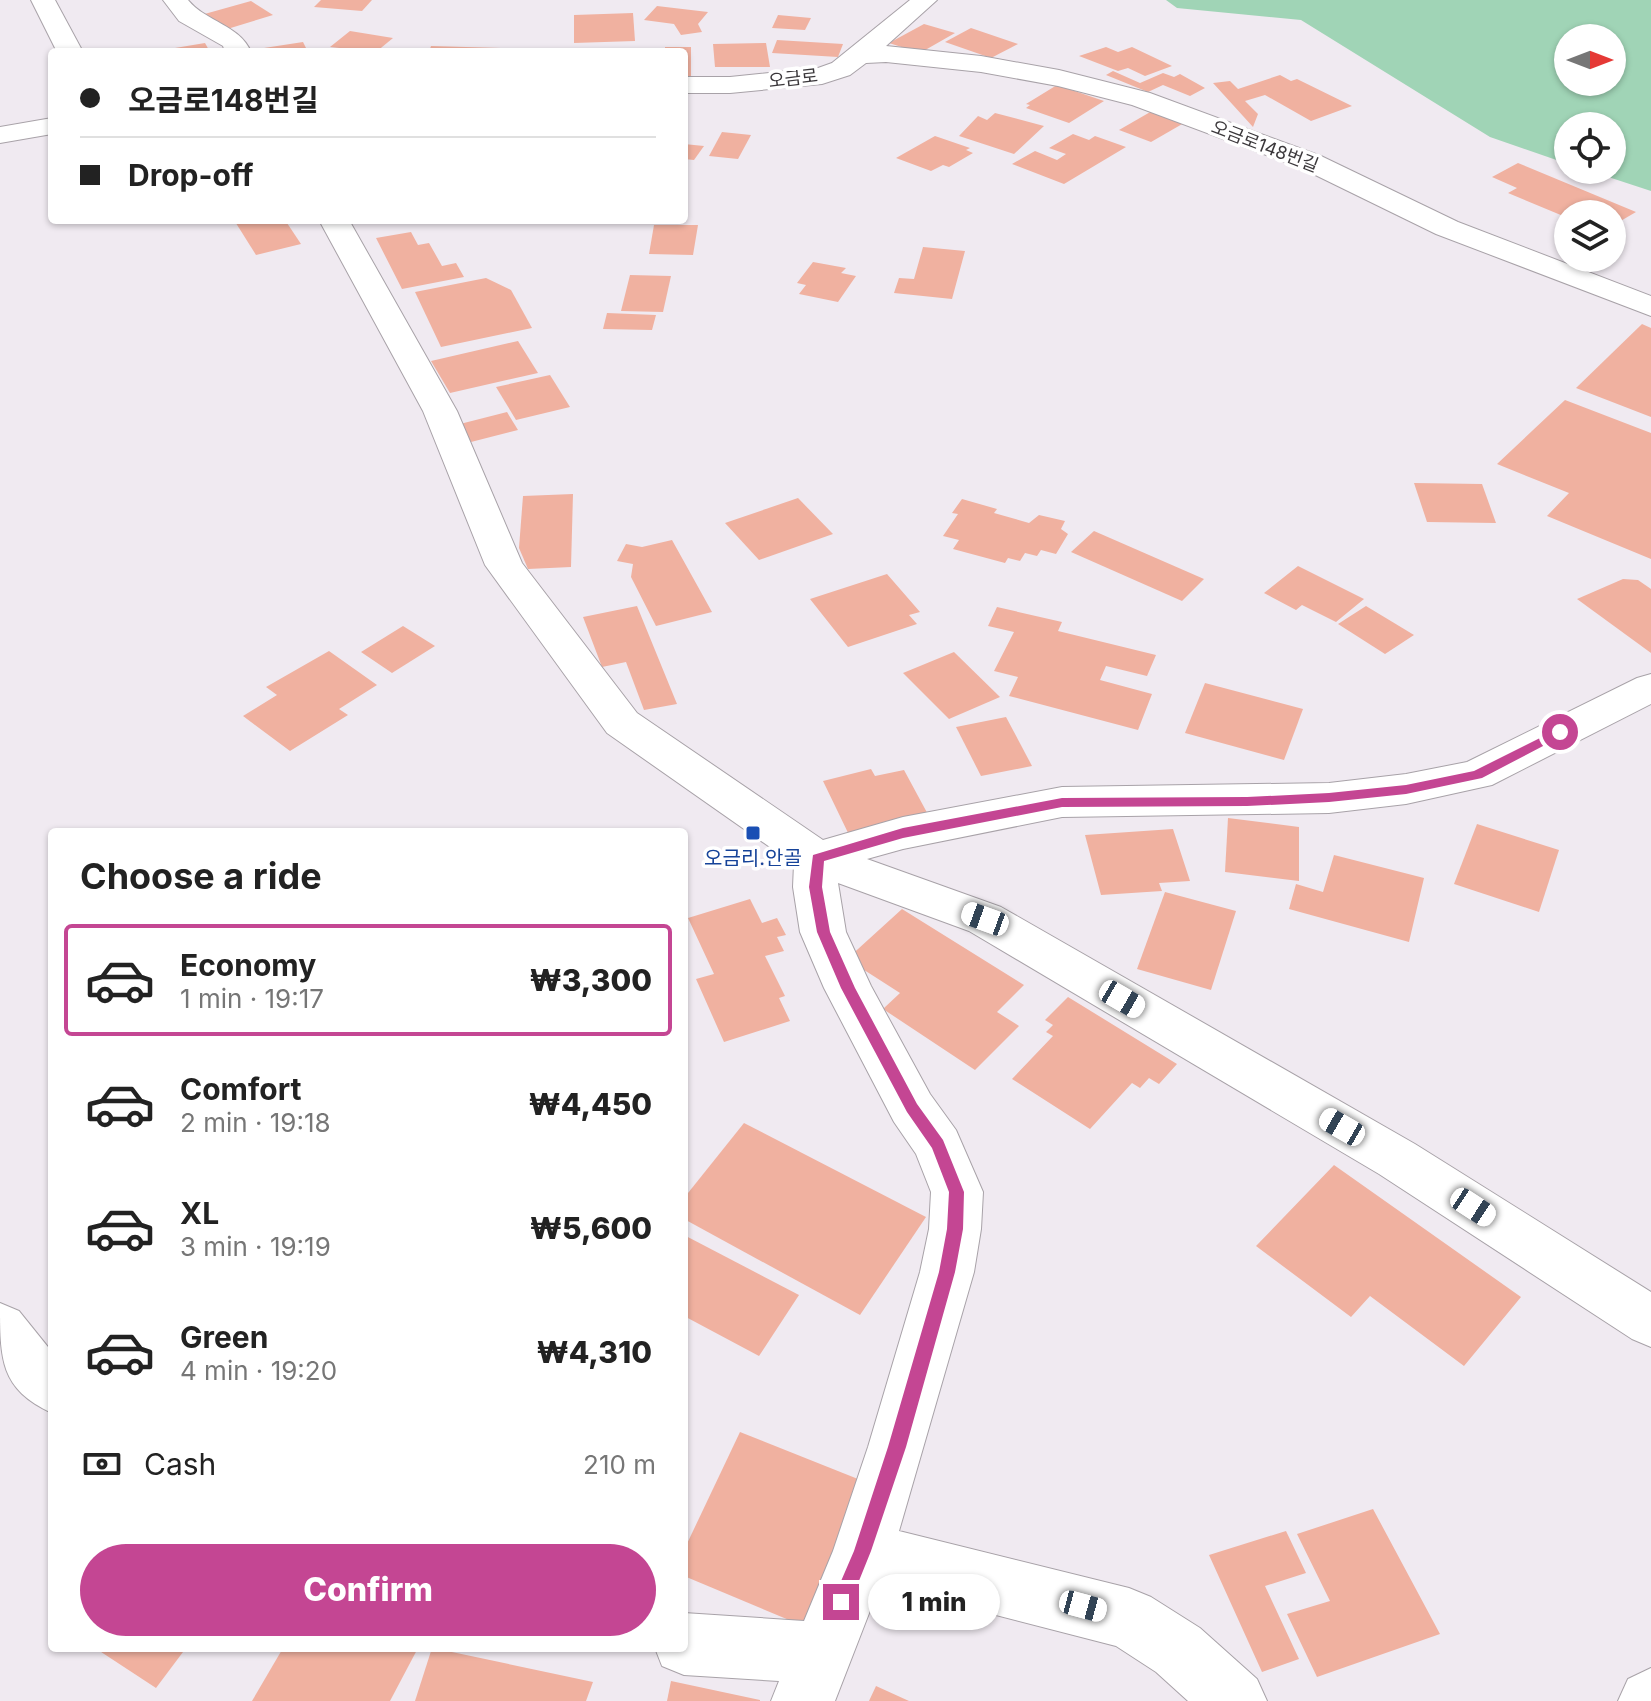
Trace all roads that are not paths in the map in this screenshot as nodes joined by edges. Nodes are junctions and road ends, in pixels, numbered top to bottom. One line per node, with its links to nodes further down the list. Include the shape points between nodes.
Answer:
1 (43, 0): 4 (street)
2 (175, 0): 5 (street, via 188,16)
3 (925, 0): 6 (street, 오금로)
4 (68, 48)
5 (236, 48)
6 (860, 55): 7 (street, 오금로, via 822,76); 11 (street, 오금로148번길, via 981,64 1141,99 1311,162 1447,228)
7 (688, 85)
8 (48, 127): 9 (street)
9 (0, 135)
10 (336, 224): 13 (street, via 440,411 504,565 622,723)
11 (1651, 307)
12 (1651, 687): 13 (street, via 1477,775 1315,798 1062,802 903,833)
13 (817, 858): 14 (street, via 985,919 1397,1159); 17 (street, via 815,887 823,932 912,1108 938,1145 957,1192 947,1272)
14 (1651, 1322)
15 (0, 1328): 16 (street)
16 (48, 1384)
17 (863, 1551): 19 (street); 20 (street, via 1129,1619 1178,1650)
18 (688, 1645): 19 (street)
19 (812, 1677)
20 (1235, 1701)

